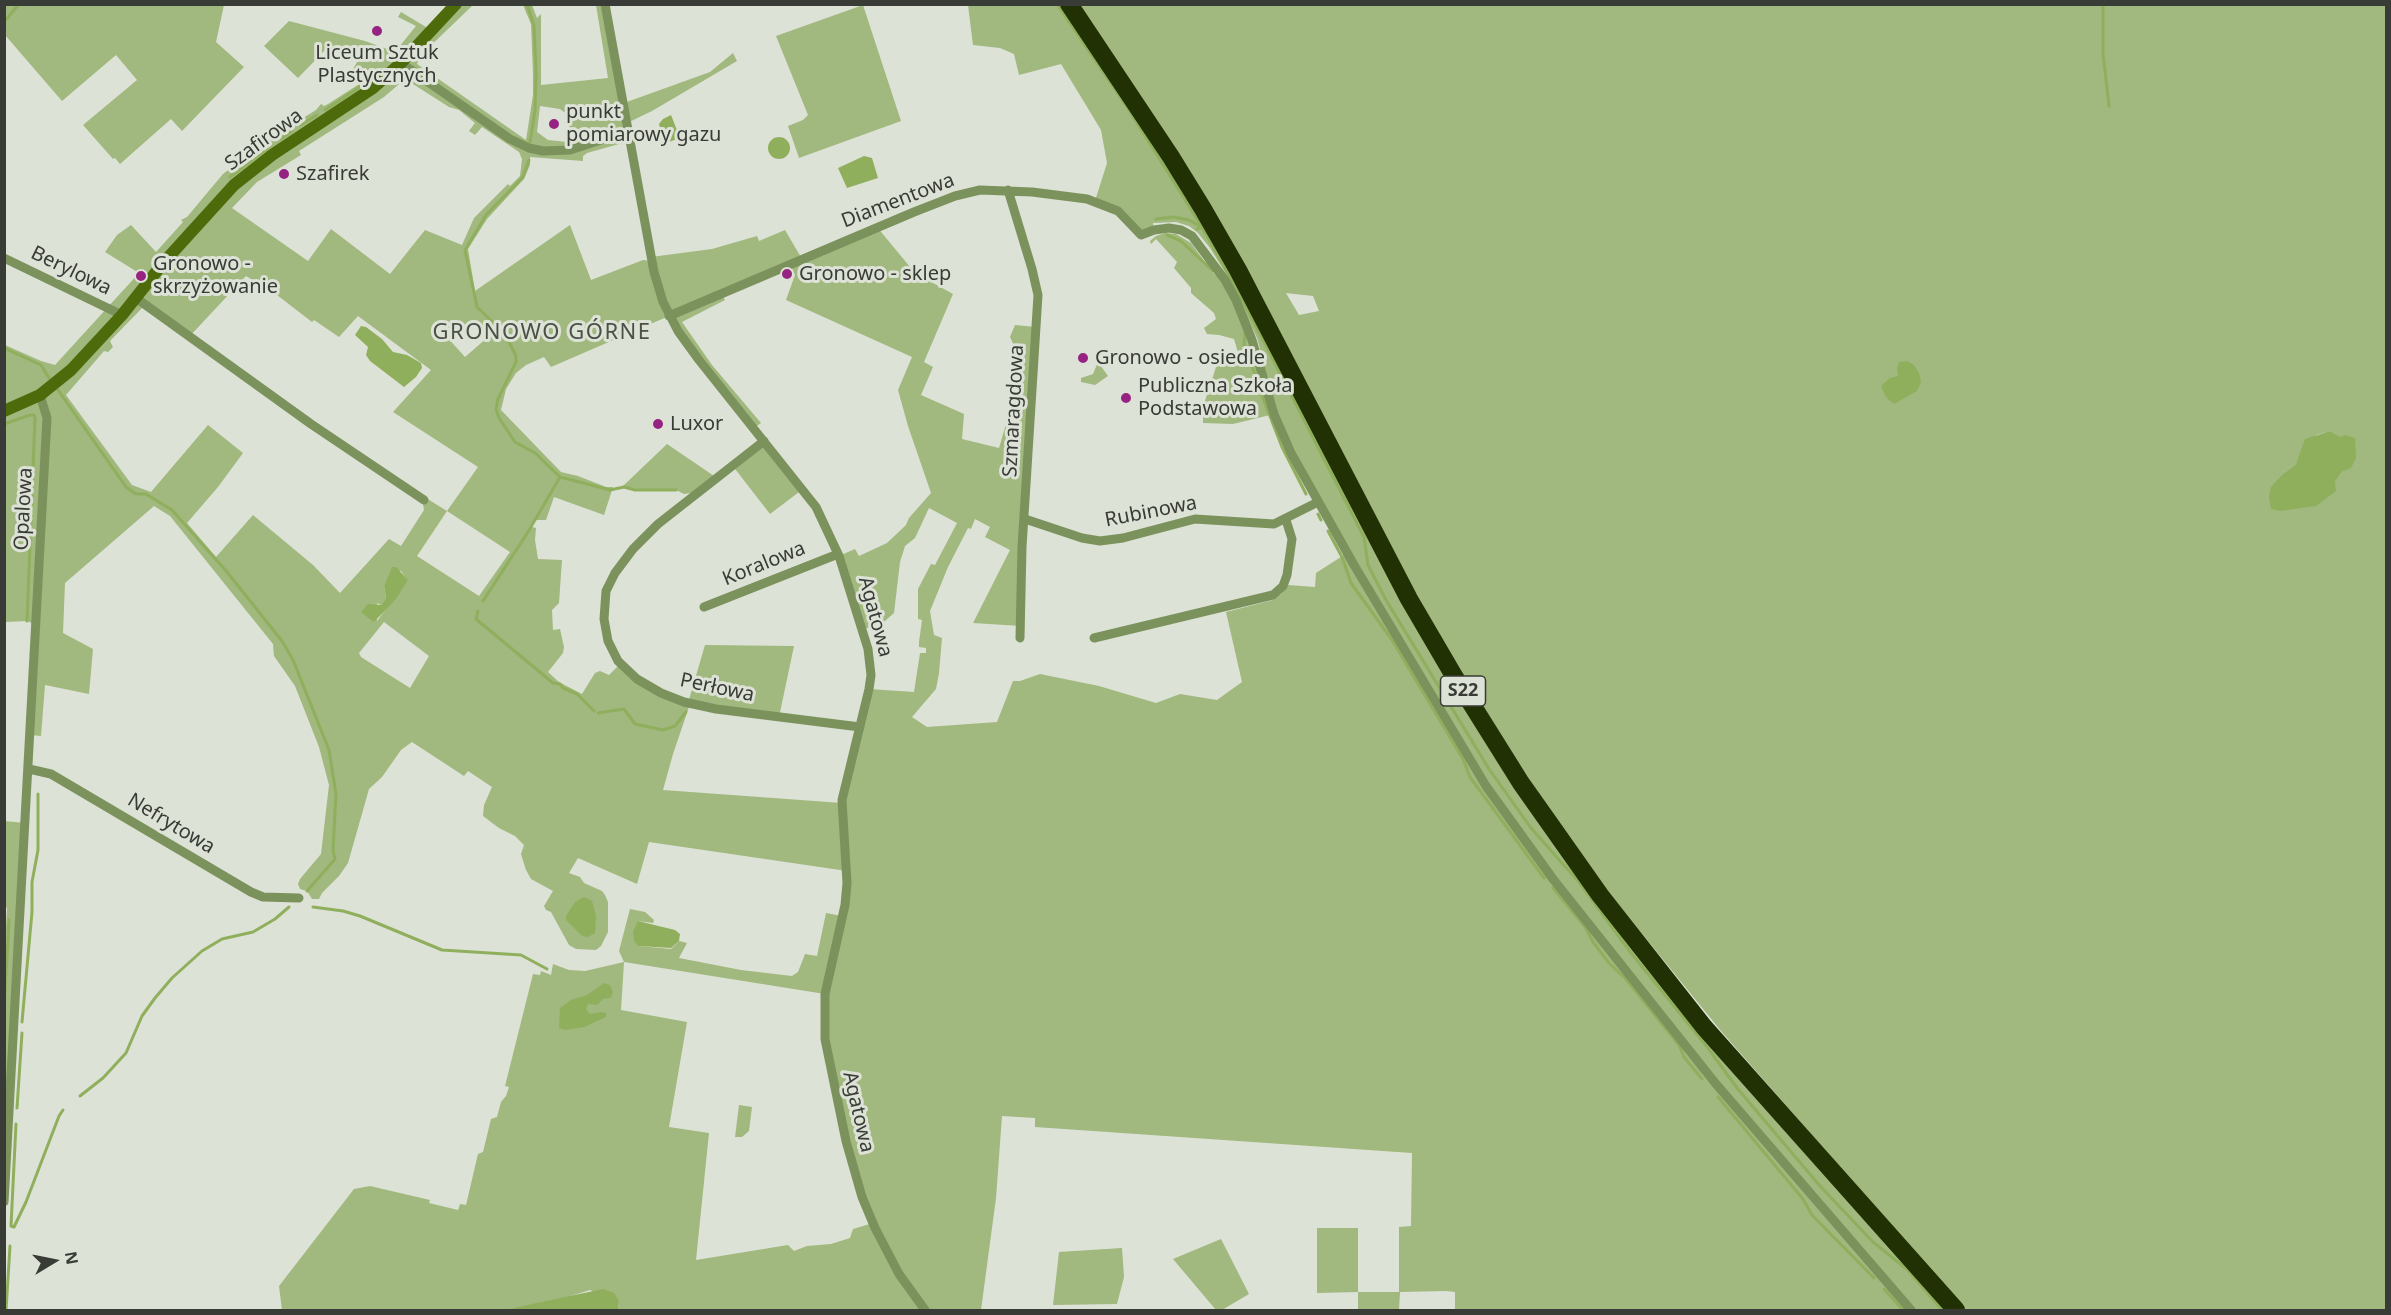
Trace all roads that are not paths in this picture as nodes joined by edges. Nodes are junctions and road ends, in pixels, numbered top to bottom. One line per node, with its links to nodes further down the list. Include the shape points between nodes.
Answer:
1 (456, 4): 4 (street, Szafirowa)
2 (605, 4): 5 (street, Agatowa)
3 (1069, 4): 28 (highway, S22, via 1203,209 1409,599 1521,783 1600,896 1704,1027)
4 (400, 63): 5 (street, via 510,139 530,148 570,150); 8 (street, Szafirowa, via 363,96 272,155 234,185)
5 (629, 131): 10 (street, Agatowa, via 656,281)
6 (1008, 190): 10 (street, Diamentowa, via 975,191 932,204); 15 (street, Diamentowa, via 1095,201 1118,212 1141,235 1161,229 1185,232 1195,238 1225,280 1248,329 1281,431); 16 (street, Szmaragdowa, via 1038,295)
7 (4, 258): 9 (street, Berylowa)
8 (136, 298): 9 (street, Szafirowa); 14 (street)
9 (122, 315): 11 (street, Szafirowa, via 71,370)
10 (669, 316): 13 (street, Agatowa)
11 (40, 394): 12 (street, Szafirowa); 23 (street, Opalowa, via 47,417)
12 (4, 411)
13 (764, 441): 18 (street, Agatowa, via 811,499); 22 (street, Perłowa, via 658,524 633,549 606,591 604,619 608,641 628,672 684,702)
14 (424, 500)
15 (1318, 502): 17 (street, Rubinowa); 27 (street, via 1470,761 1522,838 1716,1084)
16 (1025, 519): 17 (street, Rubinowa, via 1096,541 1195,519 1274,524); 20 (street, Szmaragdowa)
17 (1286, 520): 21 (street, via 1292,542 1287,574 1283,586 1273,595)
18 (838, 554): 19 (street, Koralowa); 22 (street, Agatowa, via 870,656 869,689)
19 (704, 607)
20 (1020, 638)
21 (1094, 638)
22 (860, 727): 26 (street, Agatowa, via 842,800 847,883 825,994 825,1039 862,1197 887,1251)
23 (29, 769): 24 (street, Nefrytowa, via 51,774 251,892 263,897); 25 (street, Opalowa)
24 (299, 898)
25 (4, 1202)
26 (924, 1311)
27 (1911, 1311)
28 (1956, 1311)

